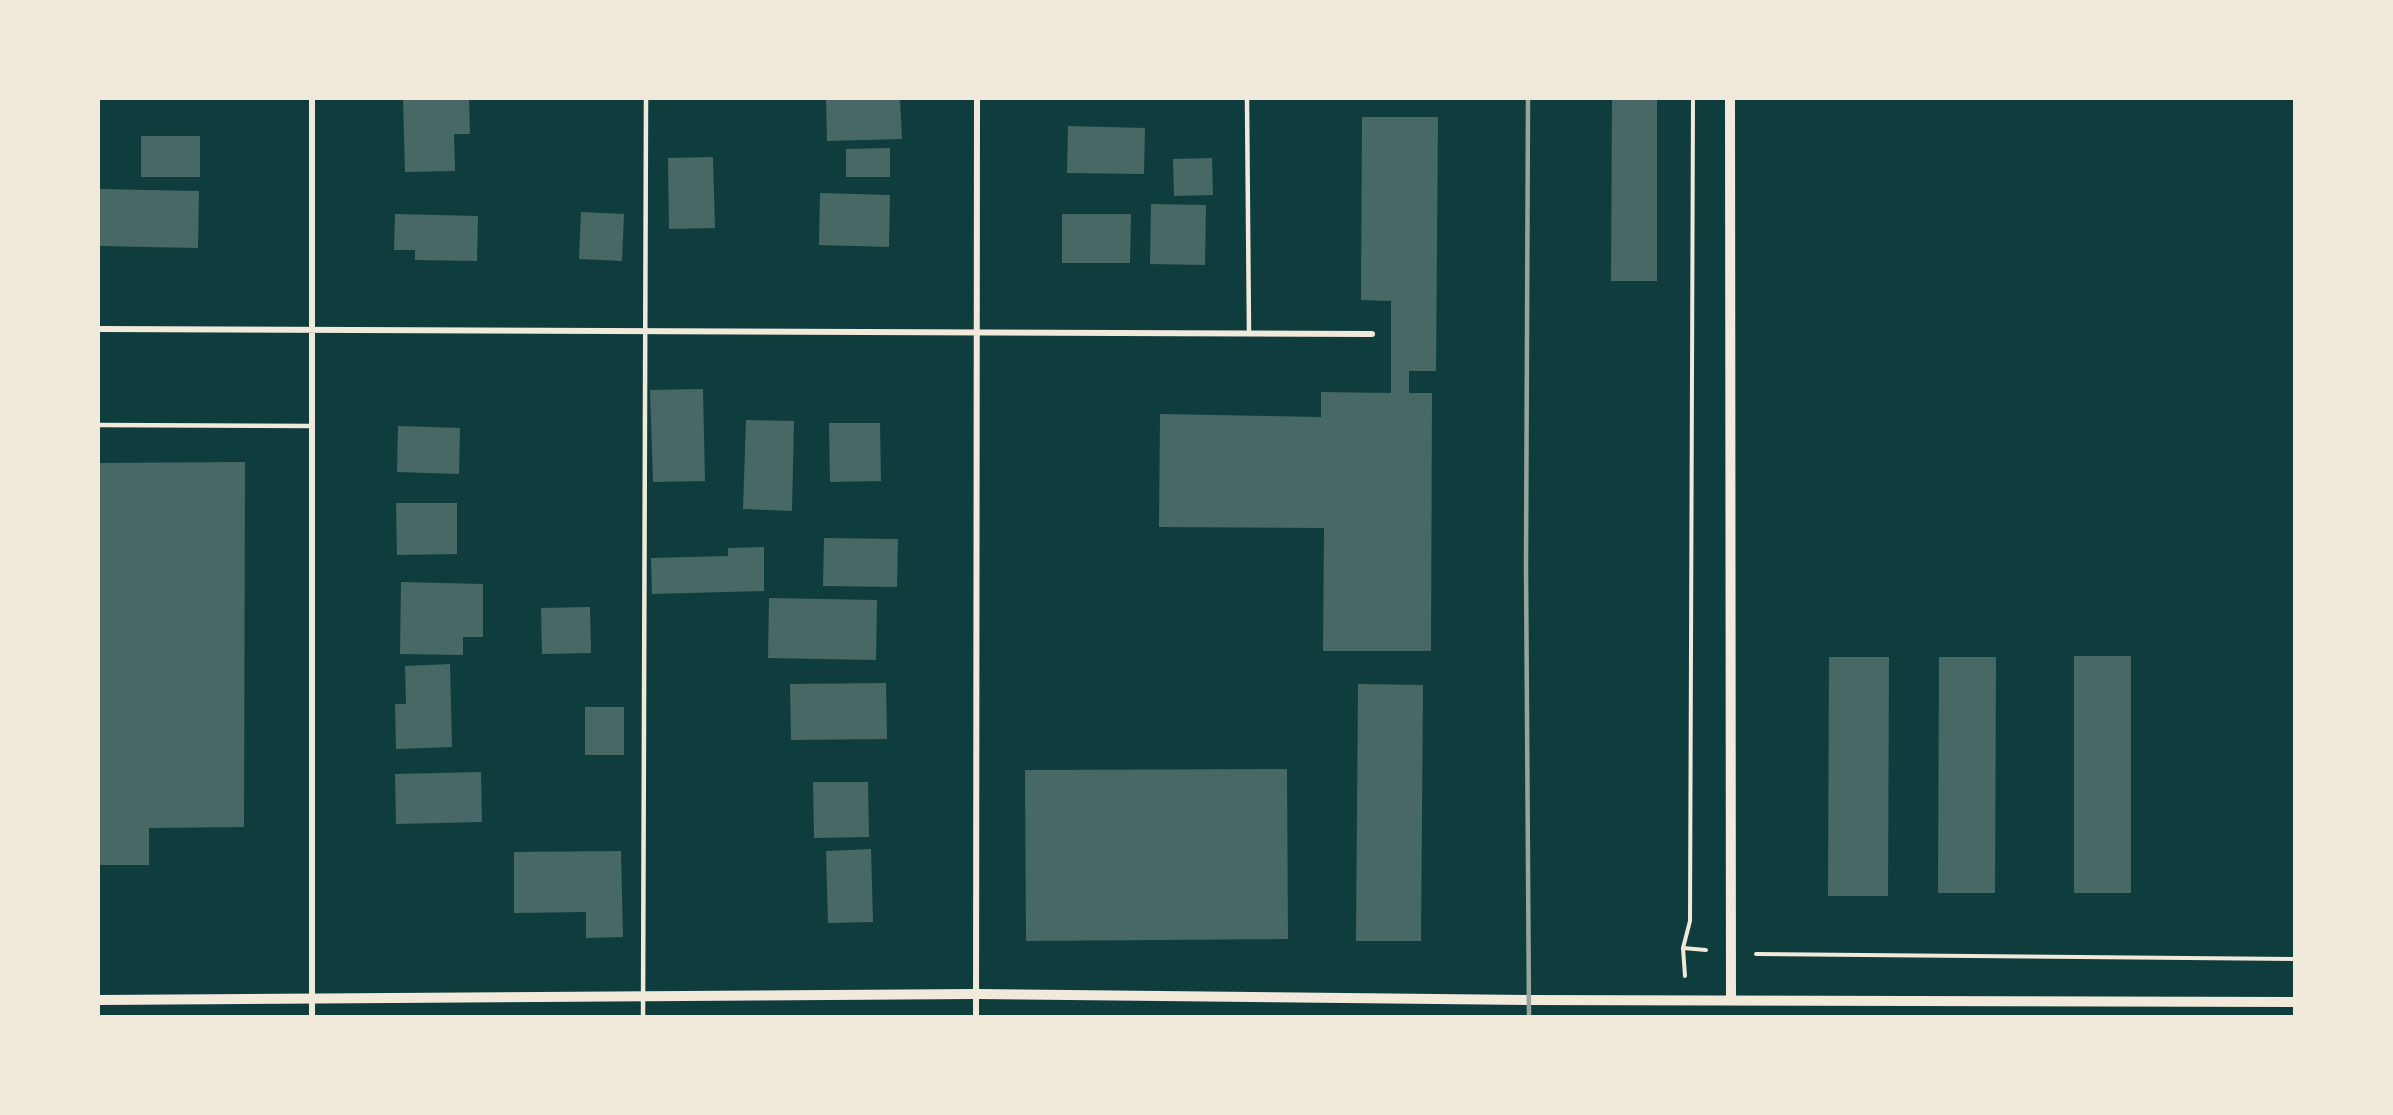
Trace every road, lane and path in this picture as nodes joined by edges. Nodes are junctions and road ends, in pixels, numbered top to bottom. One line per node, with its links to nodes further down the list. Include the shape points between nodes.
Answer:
1 (312, 99): 8 (street)
2 (646, 99): 9 (lane)
3 (977, 99): 10 (street)
4 (1247, 99): 11 (lane)
5 (1693, 99): 15 (path, via 1690,921)
6 (1730, 99): 21 (street)
7 (99, 329): 8 (street)
8 (311, 330): 9 (street); 14 (street)
9 (644, 331): 10 (street); 19 (lane)
10 (976, 332): 11 (street); 18 (street)
11 (1249, 334): 12 (street)
12 (1372, 334)
13 (99, 425): 14 (lane)
14 (311, 426): 20 (street)
15 (1683, 948)
16 (1791, 956): 17 (path)
17 (2294, 959)
18 (976, 994): 19 (street); 21 (street); 26 (street)
19 (643, 995): 20 (street); 25 (lane)
20 (312, 999): 22 (street); 24 (street)
21 (1731, 999): 23 (street)
22 (99, 1000)
23 (2294, 1002)
24 (312, 1016)
25 (643, 1016)
26 (976, 1016)

